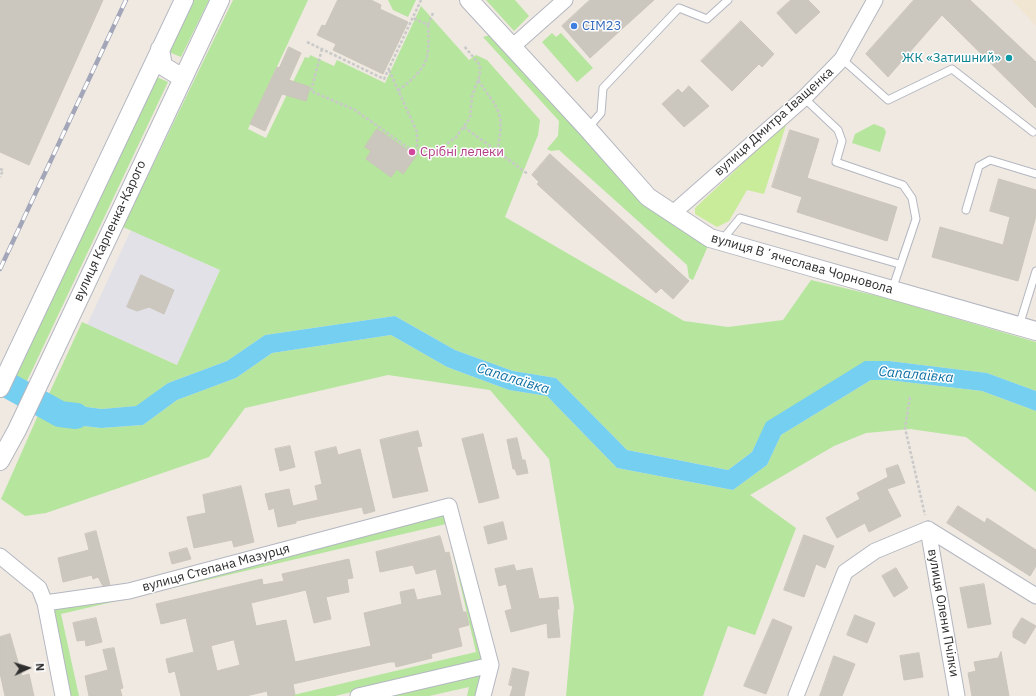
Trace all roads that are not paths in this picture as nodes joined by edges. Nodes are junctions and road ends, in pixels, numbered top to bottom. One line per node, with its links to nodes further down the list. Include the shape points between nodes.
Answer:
1 (184, 0): 8 (street)
2 (220, 0): 10 (street, вулиця Карпенка-Карого)
3 (469, 0): 7 (street, вулиця Вʼячеслава Чорновола)
4 (564, 0): 7 (street)
5 (728, 0): 12 (lane, via 707,19 679,8 604,88 600,113)
6 (875, 0): 9 (street, вулиця Дмитра Іващенка)
7 (512, 48): 12 (street, вулиця Вʼячеслава Чорновола)
8 (160, 49): 10 (street, via 163,66 176,74); 23 (street)
9 (842, 59): 11 (street, вулиця Дмитра Іващенка); 13 (lane, via 888,100 952,69)
10 (184, 74): 24 (street, вулиця Карпенка-Карого, via 17,430)
11 (804, 98): 16 (street, вулиця Дмитра Іващенка); 18 (lane, via 838,130 842,141 836,162 903,185 912,198 916,219)
12 (588, 128): 16 (street, вулиця Вʼячеслава Чорновола, via 648,197)
13 (1033, 132)
14 (1036, 174): 15 (lane, via 990,160 979,166)
15 (966, 210)
16 (672, 214): 17 (street, вулиця Вʼячеслава Чорновола, via 710,238)
17 (720, 241): 18 (lane, via 740,218); 20 (street, вулиця Вʼячеслава Чорновола)
18 (900, 264): 20 (lane)
19 (1036, 271): 21 (lane)
20 (892, 290): 21 (street, вулиця Вʼячеслава Чорновола)
21 (1019, 326): 22 (street, вулиця Вʼячеслава Чорновола)
22 (1036, 331)
23 (4, 381)
24 (0, 461)
25 (928, 529): 27 (street); 33 (street, via 875,551 845,572); 34 (street, вулиця Олени Пчілки)
26 (0, 556): 28 (street, via 39,588)
27 (1036, 596)
28 (46, 603): 29 (street, вулиця Степана Мазурця, via 129,591 449,506); 30 (street)
29 (491, 665): 31 (street); 32 (street)
30 (63, 696)
31 (358, 696)
32 (483, 696)
33 (796, 696)
34 (957, 696)

